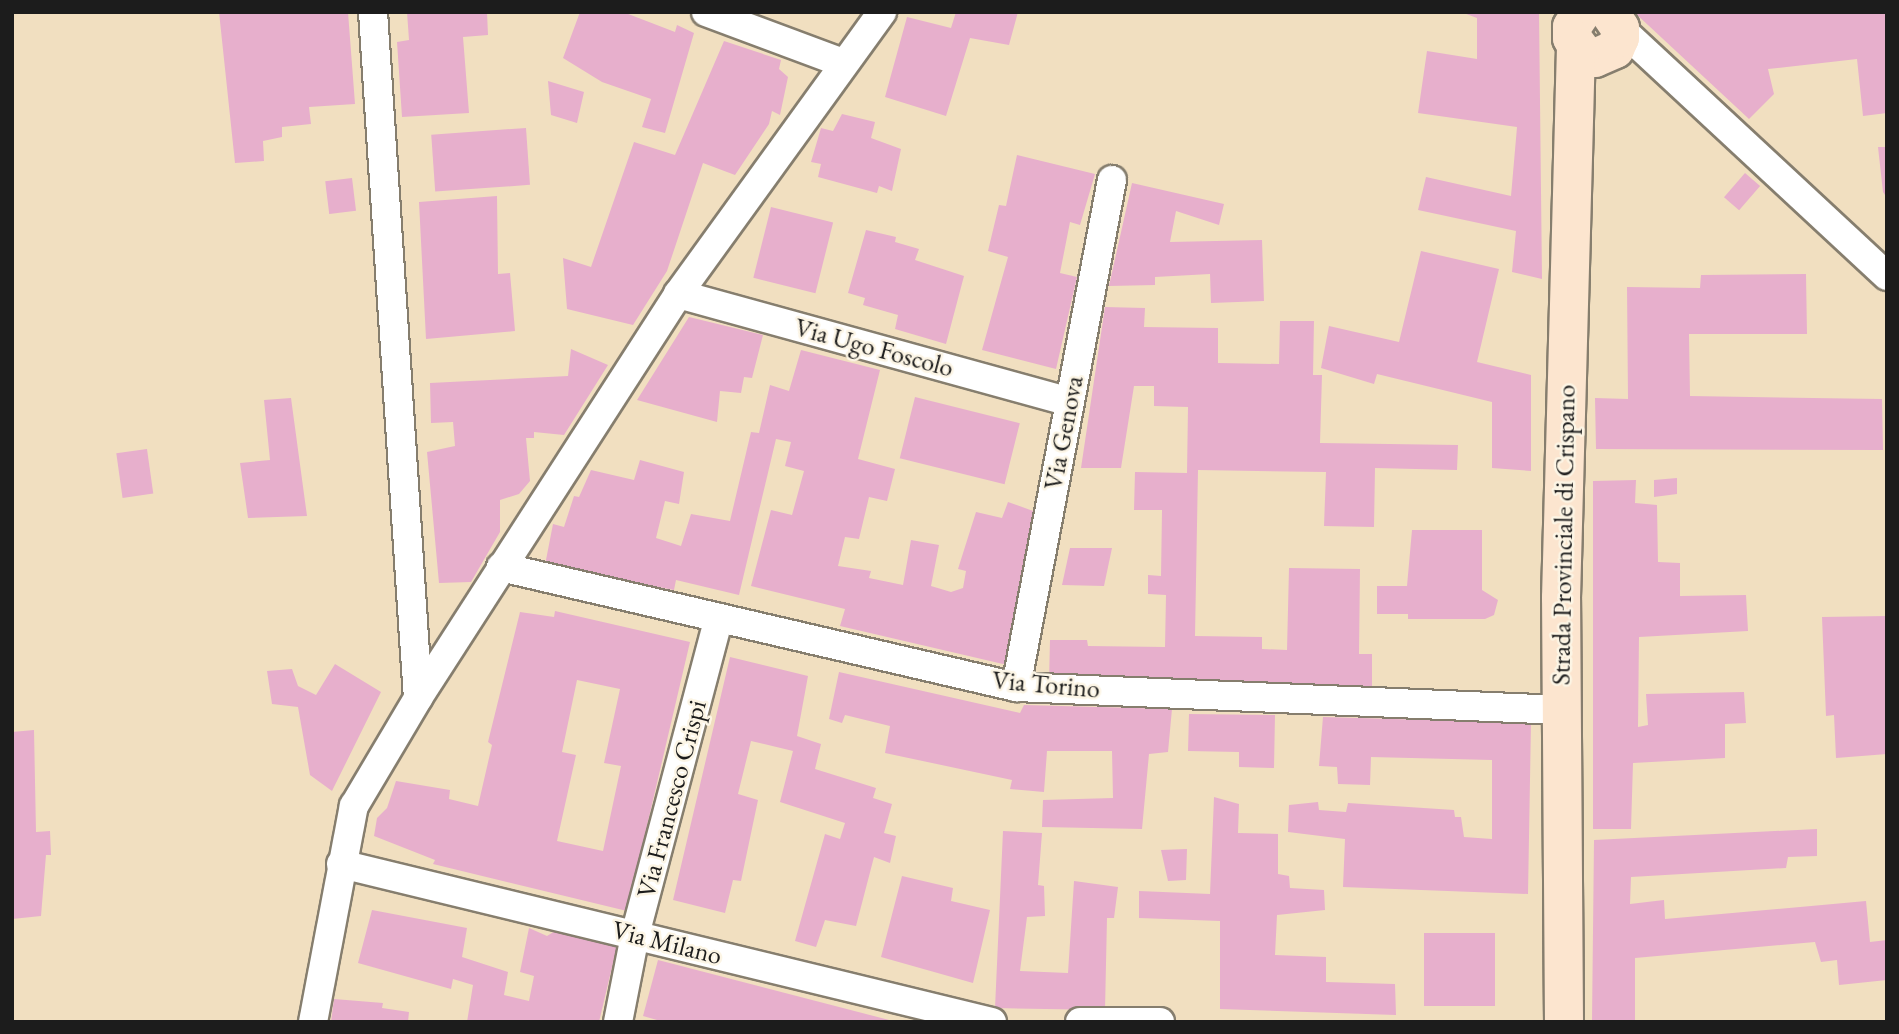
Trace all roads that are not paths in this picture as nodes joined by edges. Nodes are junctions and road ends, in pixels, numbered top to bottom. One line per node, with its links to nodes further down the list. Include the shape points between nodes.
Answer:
1 (373, 12): 13 (street)
2 (706, 12): 5 (street)
3 (882, 12): 5 (street)
4 (1590, 21): 7 (street); 14 (street, Strada Provinciale di Crispano)
5 (843, 63): 8 (street)
6 (1112, 180): 9 (street, Via Genova)
7 (1887, 276)
8 (678, 294): 9 (street, Via Ugo Foscolo); 10 (street)
9 (1069, 402): 12 (street, Via Genova)
10 (501, 567): 11 (street, Via Torino); 13 (street)
11 (719, 618): 12 (street, Via Torino); 16 (street, Via Francesco Crispi)
12 (1016, 687): 14 (street, Via Torino)
13 (418, 698): 15 (street, via 355,806)
14 (1562, 710): 22 (street, Strada Provinciale di Crispano)
15 (341, 864): 16 (street, Via Milano); 17 (street)
16 (635, 935): 18 (street, Via Francesco Crispi); 19 (street, Via Milano)
17 (313, 1022)
18 (618, 1022)
19 (992, 1022)
20 (1080, 1022): 21 (street)
21 (1160, 1022)
22 (1564, 1022)

